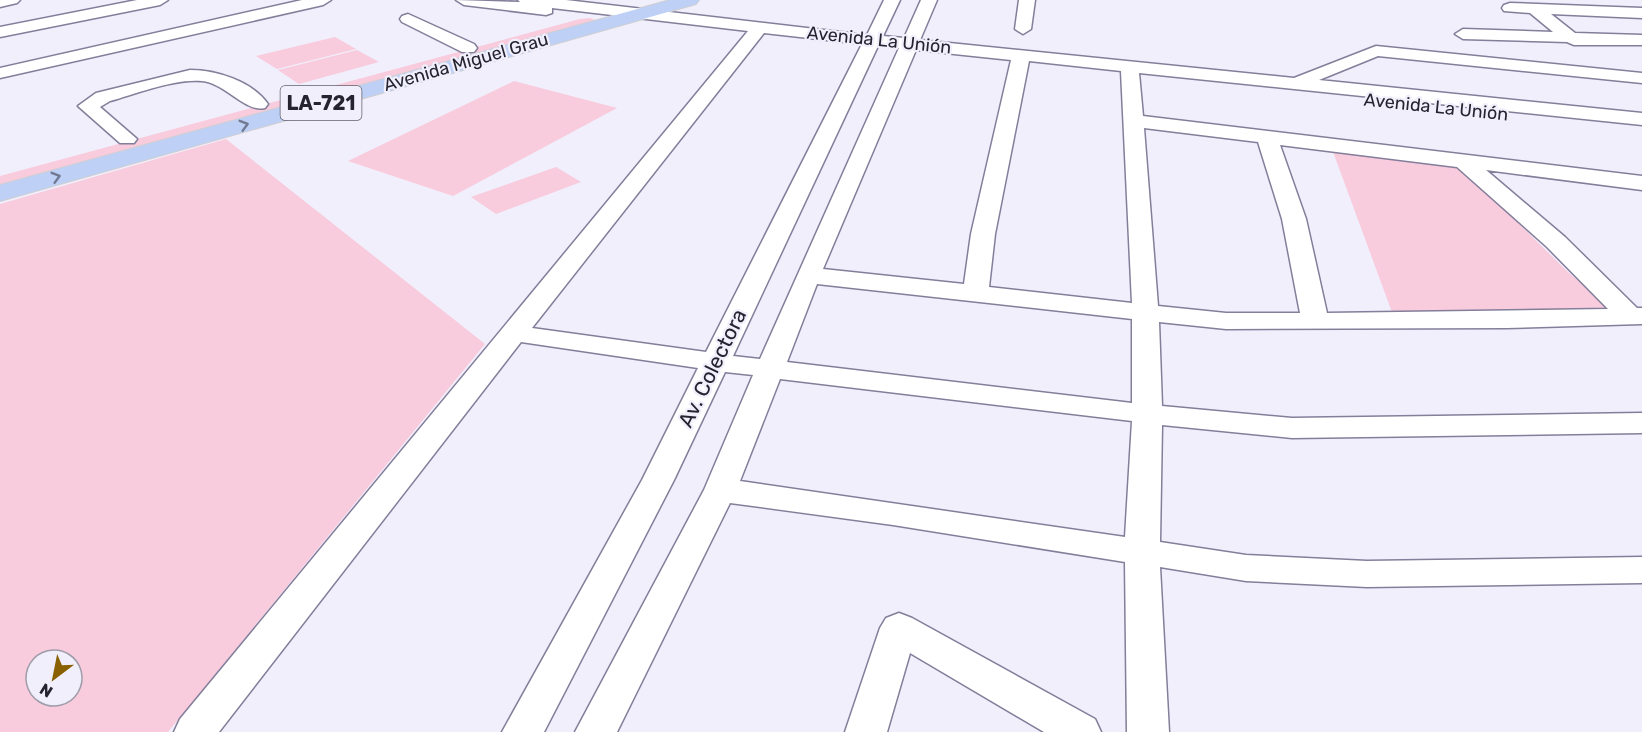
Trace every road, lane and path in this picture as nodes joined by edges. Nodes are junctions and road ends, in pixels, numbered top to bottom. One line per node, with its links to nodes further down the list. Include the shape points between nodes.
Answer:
1 (12, 0): 10 (street)
2 (160, 0): 20 (street)
3 (323, 0): 31 (street)
4 (464, 0): 11 (street)
5 (526, 0): 14 (street)
6 (690, 0): 13 (main road, Avenida Miguel Grau / LA-721)
7 (892, 0): 23 (street, Av. Colectora)
8 (929, 0): 25 (street)
9 (1027, 0): 19 (street)
10 (0, 2)
11 (492, 2): 16 (street)
12 (1522, 6): 15 (street); 21 (street); 22 (street)
13 (642, 7): 14 (main road, Avenida Miguel Grau / LA-721); 18 (street, Avenida La Unión)
14 (613, 10): 16 (main road, Avenida Miguel Grau / LA-721); 45 (main road, Avenida Miguel Grau / LA-721, one-way to 14)
15 (1642, 13)
16 (587, 16): 26 (main road, Avenida Miguel Grau / LA-721)
17 (408, 19): 26 (street)
18 (760, 27): 23 (street, Avenida La Unión); 51 (street)
19 (1023, 29)
20 (0, 32)
21 (1463, 34): 22 (street); 28 (street)
22 (1571, 38): 24 (street); 32 (street)
23 (872, 40): 25 (street, Avenida La Unión); 52 (street, Av. Colectora)
24 (1642, 40)
25 (910, 44): 27 (street, Avenida La Unión); 46 (street)
26 (468, 48): 36 (main road, Avenida Miguel Grau / LA-721)
27 (1021, 56): 29 (street, Avenida La Unión); 47 (street, via 983,234)
28 (1425, 56): 32 (street); 34 (street, via 1376,51)
29 (1130, 67): 33 (street, Avenida La Unión); 38 (street)
30 (1642, 71): 32 (street)
31 (0, 73)
32 (1620, 73): 35 (street)
33 (1232, 78): 34 (street, Avenida La Unión); 39 (street, Avenida La Unión, via 1279,89)
34 (1296, 83): 37 (street, Avenida La Unión)
35 (1639, 85)
36 (258, 104): 41 (main road, Avenida Miguel Grau / LA-721); 41 (street, via 227,81 190,75 104,97 88,106)
37 (1642, 119)
38 (1134, 122): 40 (street); 48 (street)
39 (1642, 129)
40 (1267, 138): 42 (street); 50 (street, via 1294,219)
41 (127, 139): 43 (main road, Avenida Miguel Grau / LA-721)
42 (1465, 163): 44 (street); 49 (street)
43 (0, 173)
44 (1642, 183)
45 (0, 193)
46 (808, 276): 47 (street); 53 (street)
47 (975, 295): 48 (street)
48 (1145, 314): 50 (street, via 1226,321); 54 (street)
49 (1636, 316): 50 (street)
50 (1315, 321)
51 (513, 333): 52 (street); 59 (street)
52 (714, 362): 53 (street); 60 (street, Av. Colectora, via 658,480)
53 (771, 369): 54 (street); 56 (street)
54 (1147, 415): 55 (street, via 1292,428); 57 (street)
55 (1642, 423)
56 (720, 490): 57 (street); 61 (street)
57 (1142, 553): 58 (street, via 1307,573); 64 (street)
58 (1642, 570)
59 (195, 732)
60 (523, 732)
61 (596, 732)
62 (866, 732): 63 (street, via 900,628)
63 (1080, 732)
64 (1148, 732)

